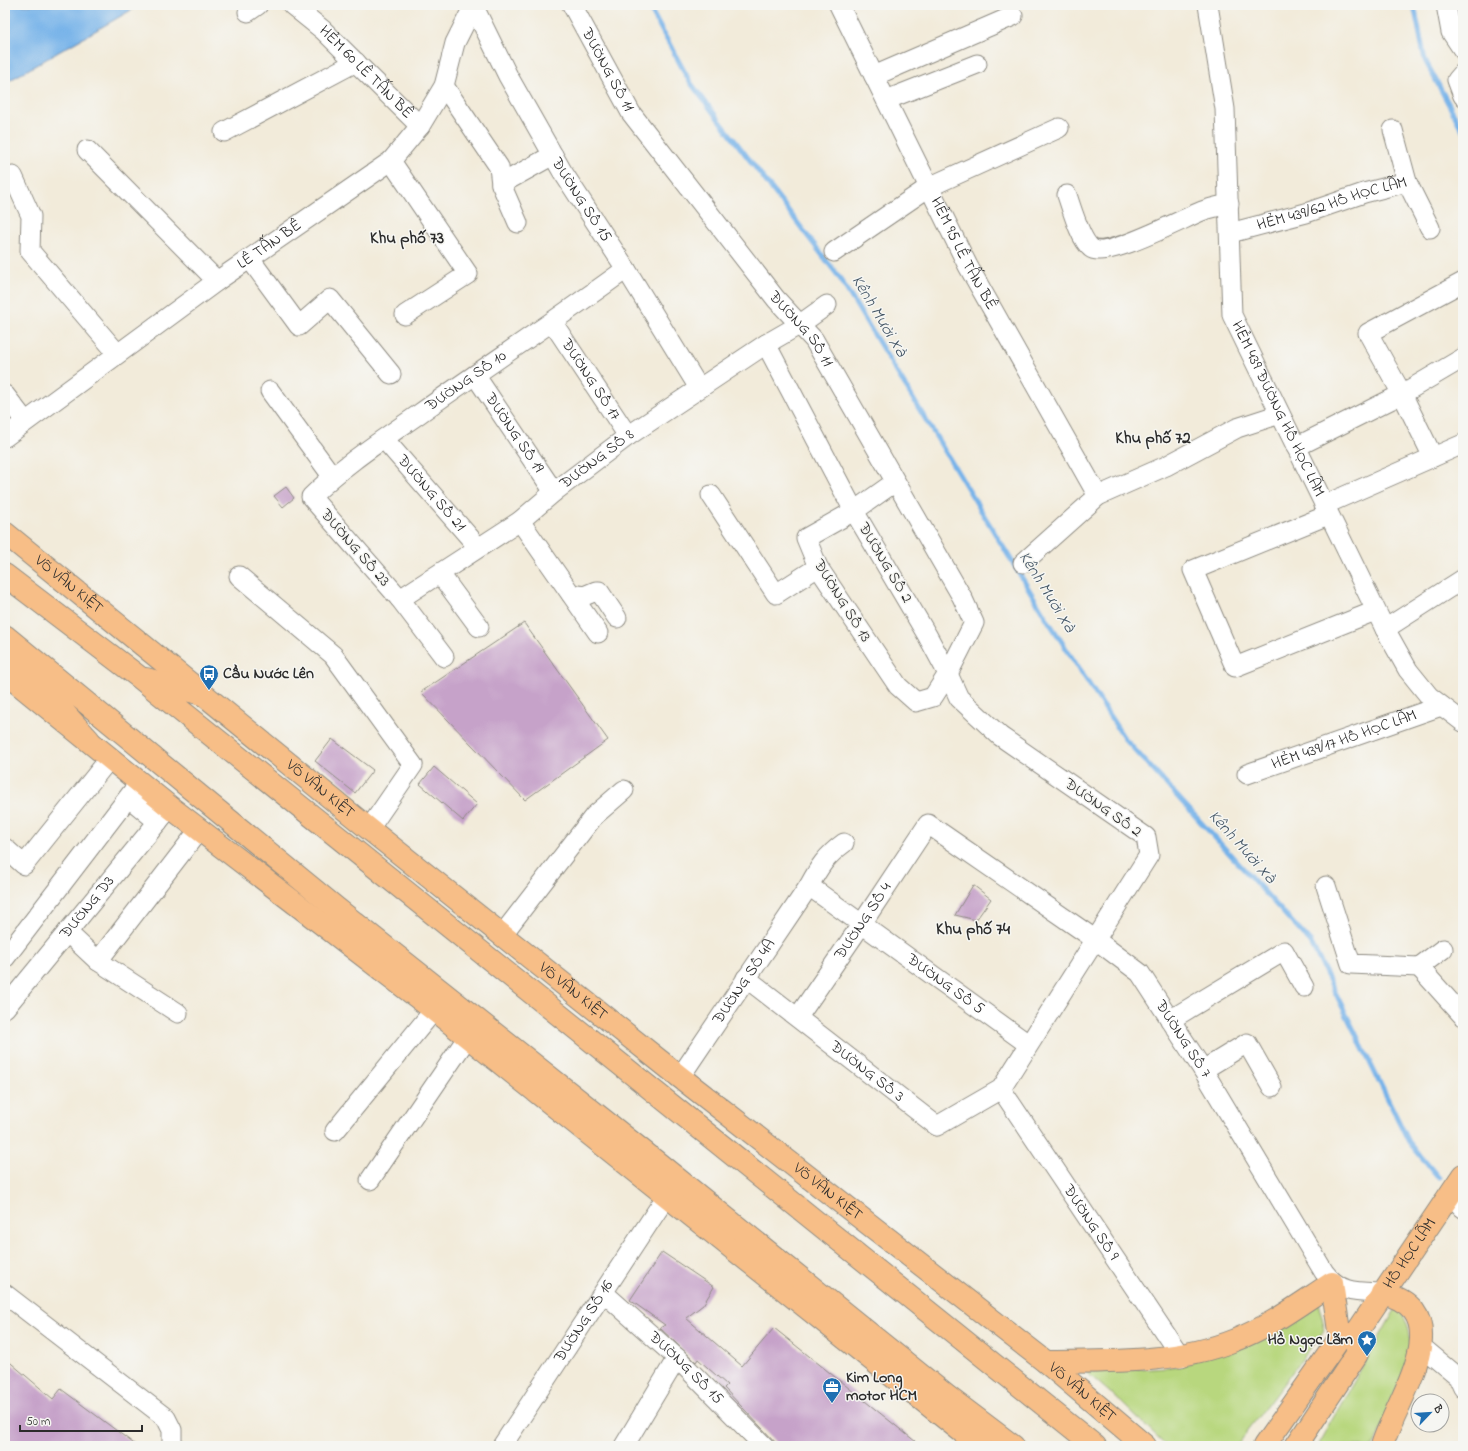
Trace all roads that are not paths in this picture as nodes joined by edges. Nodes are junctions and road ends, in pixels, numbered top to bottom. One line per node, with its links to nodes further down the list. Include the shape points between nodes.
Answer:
1 (292, 5): 9 (street, HẺM 60 LÊ TẤN BÊ)
2 (474, 5): 13 (street, LÊ TẤN BÊ, via 454,43); 21 (street, ĐƯỜNG SỐ 15, via 508,76)
3 (572, 5): 40 (street, ĐƯỜNG SỐ 11, via 631,114 776,300)
4 (839, 5): 12 (street, HẺM 95 LÊ TẤN BÊ)
5 (1208, 5): 28 (street, HẺM 439 ĐƯỜNG HỒ HỌC LÃM, via 1224,109)
6 (1446, 5): 8 (street, via 1451,32)
7 (1013, 16): 12 (street)
8 (1463, 50)
9 (356, 62): 16 (street, HẺM 60 LÊ TẤN BÊ); 19 (street)
10 (977, 64): 15 (street)
11 (1463, 73): 14 (street, via 1457,80)
12 (874, 76): 15 (street, HẺM 95 LÊ TẤN BÊ)
13 (444, 86): 16 (street, LÊ TẤN BÊ); 25 (street, via 499,167)
14 (1463, 96)
15 (886, 100): 26 (street, HẺM 95 LÊ TẤN BÊ)
16 (420, 126): 22 (street, LÊ TẤN BÊ)
17 (1060, 128): 26 (street)
18 (1393, 130): 24 (street)
19 (224, 132)
20 (87, 150): 35 (street)
21 (553, 155): 25 (street); 34 (street, ĐƯỜNG SỐ 15)
22 (391, 161): 33 (street, LÊ TẤN BÊ); 38 (street, via 468,274)
23 (13, 176): 42 (street, via 31,216 30,251)
24 (1407, 182): 30 (street, HẺM 439/62 HỒ HỌC LÃM); 31 (street, HẺM 439/62 HỒ HỌC LÃM)
25 (501, 184): 29 (street)
26 (929, 187): 32 (street); 62 (street, HẺM 95 LÊ TẤN BÊ, via 968,266)
27 (1067, 195): 28 (street, via 1084,239 1096,251 1113,249 1179,223 1202,211)
28 (1229, 204): 31 (street, HẺM 439 ĐƯỜNG HỒ HỌC LÃM)
29 (518, 223)
30 (1430, 228)
31 (1230, 233): 50 (street, HẺM 439 ĐƯỜNG HỒ HỌC LÃM, via 1232,315)
32 (834, 252)
33 (250, 259): 35 (street, LÊ TẤN BÊ); 44 (street, via 299,326 330,299)
34 (626, 269): 39 (street, ĐƯỜNG SỐ 10); 46 (street, ĐƯỜNG SỐ 15)
35 (217, 281): 42 (street, LÊ TẤN BÊ)
36 (1463, 282): 48 (street, via 1368,333)
37 (827, 305): 40 (street, ĐƯỜNG SỐ 8)
38 (405, 315)
39 (552, 323): 45 (street, ĐƯỜNG SỐ 10); 52 (street, ĐƯỜNG SỐ 17)
40 (799, 325): 41 (street, ĐƯỜNG SỐ 8); 59 (street, ĐƯỜNG SỐ 11, via 814,340)
41 (766, 344): 46 (street, ĐƯỜNG SỐ 8); 65 (street)
42 (117, 352): 51 (street, LÊ TẤN BÊ)
43 (1463, 358): 48 (street)
44 (391, 374)
45 (475, 375): 54 (street, ĐƯỜNG SỐ 10); 60 (street, ĐƯỜNG SỐ 19)
46 (699, 388): 52 (street, ĐƯỜNG SỐ 8)
47 (270, 391): 58 (street)
48 (1402, 394): 56 (street); 57 (street)
49 (5, 395): 51 (street)
50 (1280, 414): 56 (street, HẺM 439 ĐƯỜNG HỒ HỌC LÃM); 62 (street, via 1237,428 1166,466)
51 (25, 421): 53 (street, LÊ TẤN BÊ)
52 (628, 436): 60 (street, ĐƯỜNG SỐ 8)
53 (5, 437)
54 (384, 439): 58 (street, ĐƯỜNG SỐ 10); 68 (street, ĐƯỜNG SỐ 21)
55 (1463, 444): 57 (street)
56 (1296, 447): 64 (street, HẺM 439 ĐƯỜNG HỒ HỌC LÃM)
57 (1432, 457): 64 (street)
58 (332, 476): 63 (street, ĐƯỜNG SỐ 10)
59 (895, 482): 65 (street); 86 (street, ĐƯỜNG SỐ 11, via 962,597 974,623)
60 (554, 492): 66 (street, ĐƯỜNG SỐ 8)
61 (710, 495): 70 (street, via 776,594)
62 (1098, 496): 69 (street)
63 (311, 497): 76 (street, ĐƯỜNG SỐ 23)
64 (1326, 510): 77 (street, HẺM 439 ĐƯỜNG HỒ HỌC LÃM); 77 (street, via 1193,570 1235,667)
65 (854, 511): 70 (street, ĐƯỜNG SỐ 13, via 806,538); 86 (street, ĐƯỜNG SỐ 2)
66 (520, 520): 68 (street, ĐƯỜNG SỐ 8); 75 (street)
67 (5, 533): 88 (main road, VÕ VĂN KIỆT)
68 (478, 547): 71 (street, ĐƯỜNG SỐ 8)
69 (1023, 563)
70 (818, 567): 86 (street, ĐƯỜNG SỐ 13, via 898,686 916,702 933,697)
71 (440, 574): 76 (street, ĐƯỜNG SỐ 8); 79 (street)
72 (5, 575): 87 (main road, VÕ VĂN KIỆT)
73 (239, 576): 98 (street, via 333,655 413,764)
74 (1463, 579): 80 (street)
75 (571, 594): 78 (street, via 584,596 599,591); 81 (street)
76 (400, 599): 84 (street, ĐƯỜNG SỐ 23)
77 (1375, 611): 80 (street, HẺM 439 ĐƯỜNG HỒ HỌC LÃM)
78 (617, 618)
79 (479, 627)
80 (1385, 629): 89 (street, HẺM 439 ĐƯỜNG HỒ HỌC LÃM, via 1408,670 1429,696)
81 (598, 633)
82 (5, 636): 148 (main road, via 336,908 659,1164 948,1398)
83 (5, 648): 91 (main road)
84 (444, 657)
85 (5, 672): 91 (main road)
86 (948, 674): 107 (street, ĐƯỜNG SỐ 2, via 958,698 1000,736 1146,837 1149,855)
87 (139, 677): 88 (main road); 149 (main road, VÕ VĂN KIỆT)
88 (202, 694): 98 (main road, VÕ VĂN KIỆT)
89 (1441, 706): 90 (street, HẺM 439 ĐƯỜNG HỒ HỌC LÃM); 93 (street, HẺM 439/17 HỒ HỌC LÃM)
90 (1463, 722)
91 (89, 740): 92 (main road)
92 (110, 758): 94 (main road); 101 (street, via 24,865)
93 (1247, 774)
94 (135, 790): 96 (main road); 109 (street, ĐƯỜNG D3)
95 (624, 790): 106 (street, via 594,816)
96 (164, 814): 99 (main road); 105 (street, ĐƯỜNG D3)
97 (928, 824): 104 (street, ĐƯỜNG SỐ 4); 107 (street, ĐƯỜNG SỐ 7)
98 (369, 829): 106 (main road, VÕ VĂN KIỆT)
99 (199, 830): 110 (street); 115 (main road)
100 (844, 843): 102 (street, ĐƯỜNG SỐ 4A, via 820,864)
101 (5, 848)
102 (809, 886): 104 (street, ĐƯỜNG SỐ 5); 112 (street, ĐƯỜNG SỐ 4A)
103 (1326, 886): 111 (street, via 1351,964)
104 (861, 925): 118 (street, ĐƯỜNG SỐ 4); 121 (street, ĐƯỜNG SỐ 5)
105 (67, 932): 110 (street); 114 (street, ĐƯỜNG D3)
106 (502, 935): 123 (main road, VÕ VĂN KIỆT)
107 (1096, 940): 119 (street, ĐƯỜNG SỐ 7, via 1140,973); 121 (street, ĐƯỜNG SỐ 2)
108 (1443, 949): 111 (street)
109 (5, 958)
110 (98, 961): 116 (street)
111 (1419, 968): 117 (street)
112 (746, 978): 118 (street, ĐƯỜNG SỐ 3); 123 (street, ĐƯỜNG SỐ 4A)
113 (1304, 987): 119 (street, via 1284,951)
114 (5, 1008)
115 (434, 1010): 120 (main road); 127 (street)
116 (178, 1013)
117 (1463, 1016)
118 (798, 1017): 126 (street, ĐƯỜNG SỐ 3)
119 (1170, 1020): 122 (street, ĐƯỜNG SỐ 7)
120 (467, 1038): 129 (street); 130 (main road)
121 (1028, 1044): 125 (street, ĐƯỜNG SỐ 2)
122 (1203, 1070): 124 (street, via 1247,1043); 132 (street, ĐƯỜNG SỐ 7)
123 (680, 1077): 140 (main road, VÕ VĂN KIỆT)
124 (1272, 1087)
125 (1001, 1089): 126 (street, ĐƯỜNG SỐ 2); 138 (street, ĐƯỜNG SỐ 9)
126 (936, 1126)
127 (335, 1131)
128 (1463, 1175): 131 (main road, HỒ HỌC LÃM)
129 (370, 1180)
130 (666, 1197): 133 (street, ĐƯỜNG SỐ 16); 147 (main road)
131 (1457, 1201): 135 (main road, HỒ HỌC LÃM)
132 (1332, 1283): 135 (street, via 1344,1290); 136 (main road); 138 (main road, via 1272,1322 1236,1340)
133 (604, 1293): 139 (street, ĐƯỜNG SỐ 15); 145 (street, ĐƯỜNG SỐ 16)
134 (5, 1294): 144 (street, via 166,1418 172,1430)
135 (1382, 1294): 136 (main road, HỒ HỌC LÃM); 137 (main road, via 1396,1296 1408,1304 1417,1317)
136 (1348, 1335): 142 (main road, HỒ HỌC LÃM); 153 (main road, via 1357,1354)
137 (1422, 1346): 141 (street, via 1458,1377); 154 (main road)
138 (1181, 1356): 140 (main road)
139 (677, 1358): 143 (street); 146 (street, ĐƯỜNG SỐ 15)
140 (1046, 1362): 150 (main road, VÕ VĂN KIỆT)
141 (1463, 1388)
142 (1276, 1428): 151 (main road, via 1261,1437); 152 (main road, HỒ HỌC LÃM)
143 (626, 1445)
144 (172, 1446)
145 (502, 1446)
146 (764, 1446)
147 (980, 1446)
148 (1014, 1446)
149 (1095, 1446)
150 (1145, 1446)
151 (1253, 1446)
152 (1264, 1446)
153 (1296, 1446)
154 (1382, 1446)

